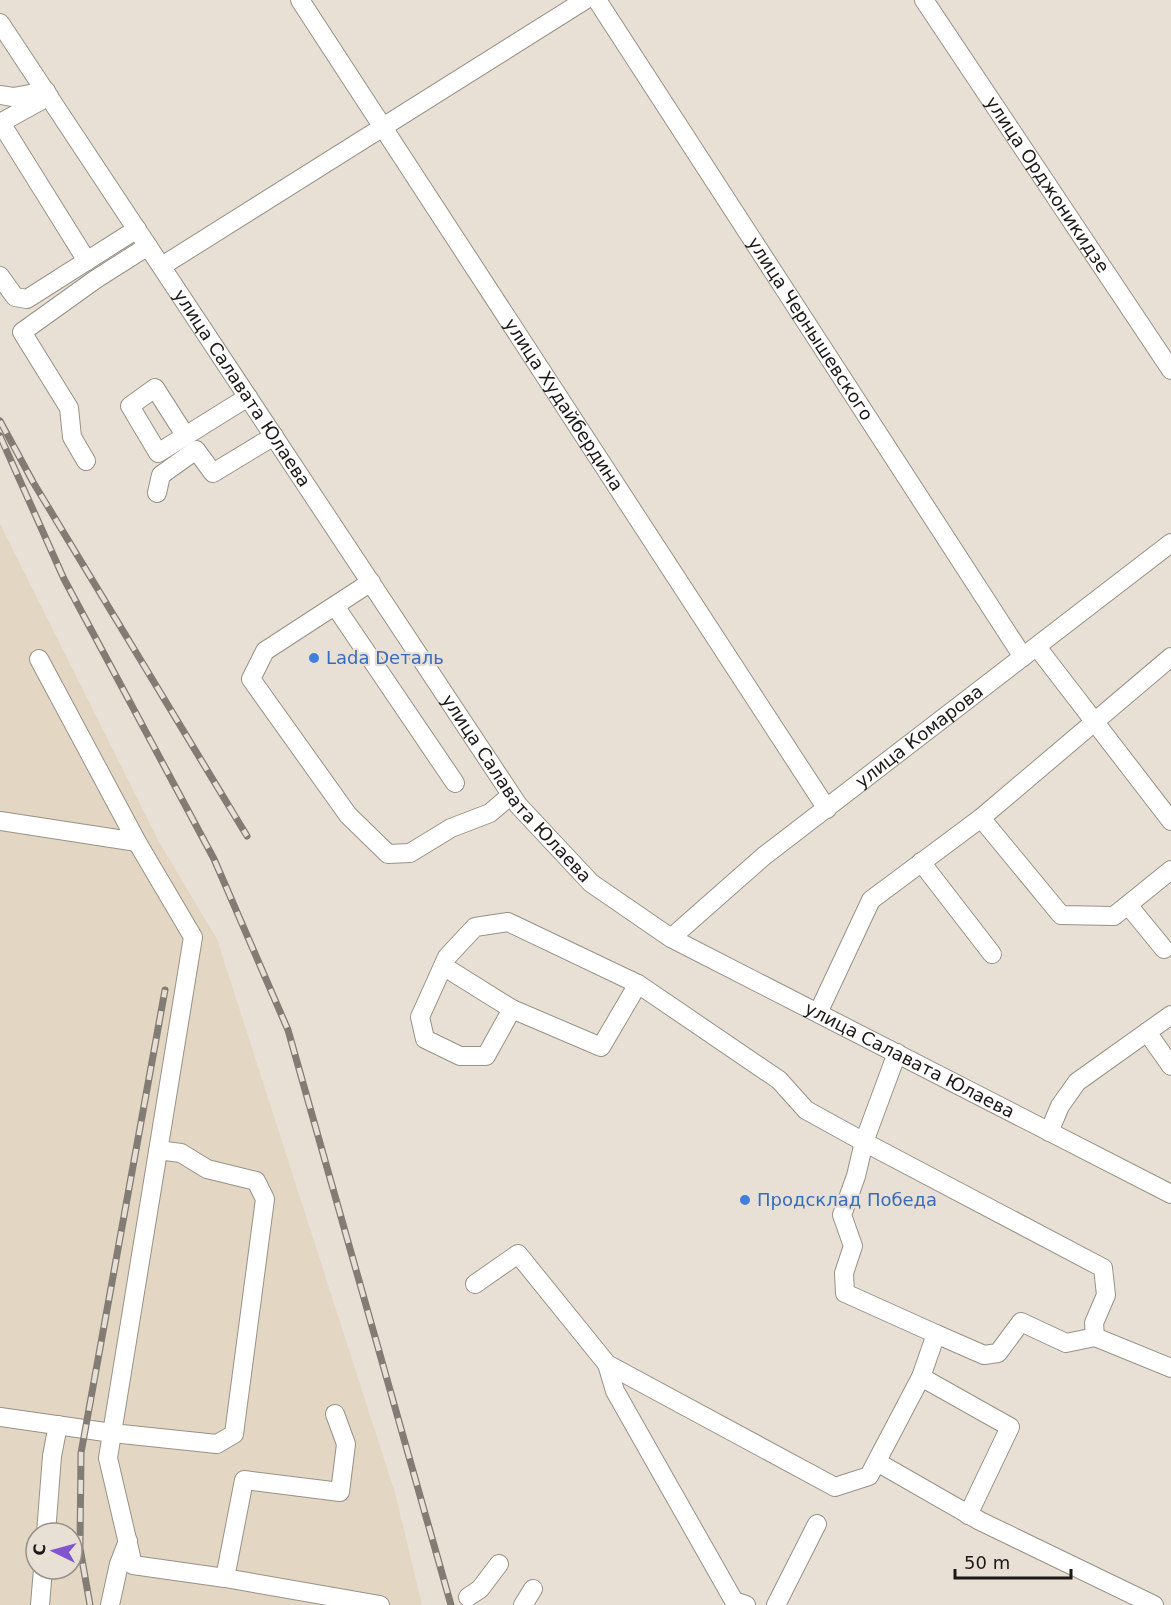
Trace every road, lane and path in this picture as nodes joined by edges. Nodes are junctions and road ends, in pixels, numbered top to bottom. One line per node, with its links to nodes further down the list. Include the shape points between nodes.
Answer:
1 (300, 0): 9 (street, улица Худайбердина)
2 (585, 0): 9 (street)
3 (597, 0): 24 (street, улица Чернышевского)
4 (924, 0): 15 (street, улица Орджоникидзе)
5 (0, 23): 6 (street, улица Салавата Юлаева)
6 (47, 94): 7 (street); 8 (street); 10 (street, улица Салавата Юлаева)
7 (0, 95)
8 (0, 123): 12 (street)
9 (383, 127): 13 (street); 30 (street, улица Худайбердина)
10 (137, 229): 11 (street, улица Салавата Юлаева); 12 (street)
11 (148, 246): 13 (street, улица Салавата Юлаева); 19 (street, via 21,332 69,408 72,437)
12 (87, 261): 14 (street, via 27,299 15,297)
13 (162, 266): 16 (street, улица Салавата Юлаева)
14 (0, 276)
15 (1171, 370)
16 (248, 397): 17 (street); 18 (street, улица Салавата Юлаева)
17 (185, 435)
18 (274, 436): 20 (street, via 213,473 196,450 160,475); 22 (street, улица Салавата Юлаева)
19 (86, 461)
20 (157, 493)
21 (1171, 543): 24 (street, улица Комарова)
22 (371, 582): 23 (street); 29 (street, улица Салавата Юлаева)
23 (335, 606): 28 (street); 29 (street, via 265,651 251,679 348,815 388,854 410,853 451,828 489,813)
24 (1030, 652): 27 (street, улица Чернышевского); 30 (street, улица Комарова)
25 (1171, 657): 27 (street)
26 (39, 659): 34 (street)
27 (1094, 721): 31 (street); 33 (street, улица Чернышевского)
28 (455, 783)
29 (511, 795): 38 (street, улица Салавата Юлаева, via 591,883)
30 (826, 808): 38 (street, улица Комарова, via 764,856)
31 (981, 818): 35 (street); 37 (street, via 1061,915 1114,916)
32 (0, 820): 34 (street)
33 (1171, 821)
34 (137, 842): 51 (street, via 193,937)
35 (921, 862): 40 (street); 44 (street, via 871,900)
36 (1171, 870): 37 (street)
37 (1128, 905): 39 (street)
38 (671, 938): 44 (street, улица Салавата Юлаева)
39 (1169, 950)
40 (992, 954)
41 (443, 966): 42 (street, via 475,927 508,921); 43 (street); 43 (street, via 420,1017 425,1039 460,1056 486,1056)
42 (639, 984): 43 (street, via 601,1047); 50 (street, via 779,1080 806,1110)
43 (512, 1009)
44 (818, 1013): 47 (street, улица Салавата Юлаева)
45 (1171, 1015): 46 (street)
46 (1147, 1032): 48 (street); 49 (street, via 1077,1082 1060,1106)
47 (897, 1053): 49 (street, улица Салавата Юлаева); 50 (street)
48 (1171, 1066)
49 (1049, 1132): 52 (street, улица Салавата Юлаева)
50 (864, 1142): 54 (street, via 842,1215 852,1246 844,1273 844,1293); 55 (street, via 1102,1268 1106,1295 1094,1323)
51 (158, 1150): 62 (street); 62 (street, via 181,1153 207,1169 256,1181 265,1199 234,1434 217,1444)
52 (1171, 1194)
53 (475, 1284): 56 (street, via 518,1254)
54 (936, 1334): 55 (street, via 984,1354 998,1353 1021,1322 1065,1343); 58 (street)
55 (1095, 1337): 57 (street)
56 (607, 1364): 63 (street, via 834,1487 869,1476); 77 (street, via 615,1391 734,1601)
57 (1171, 1368)
58 (921, 1377): 63 (street); 64 (street, via 1010,1427)
59 (335, 1414): 69 (street, via 346,1444 340,1492 244,1480)
60 (0, 1417): 61 (street)
61 (58, 1425): 62 (street); 65 (street)
62 (112, 1433): 67 (street, via 108,1458)
63 (877, 1462): 64 (street)
64 (968, 1515): 79 (street)
65 (47, 1521)
66 (817, 1524): 78 (street)
67 (128, 1541): 69 (street, via 133,1565); 74 (street)
68 (500, 1564): 72 (street, via 480,1590)
69 (225, 1578): 75 (street)
70 (42, 1581): 73 (street)
71 (533, 1589): 76 (street)
72 (467, 1596)
73 (40, 1605)
74 (110, 1605)
75 (380, 1605)
76 (523, 1605)
77 (746, 1605)
78 (776, 1605)
79 (1154, 1605)

